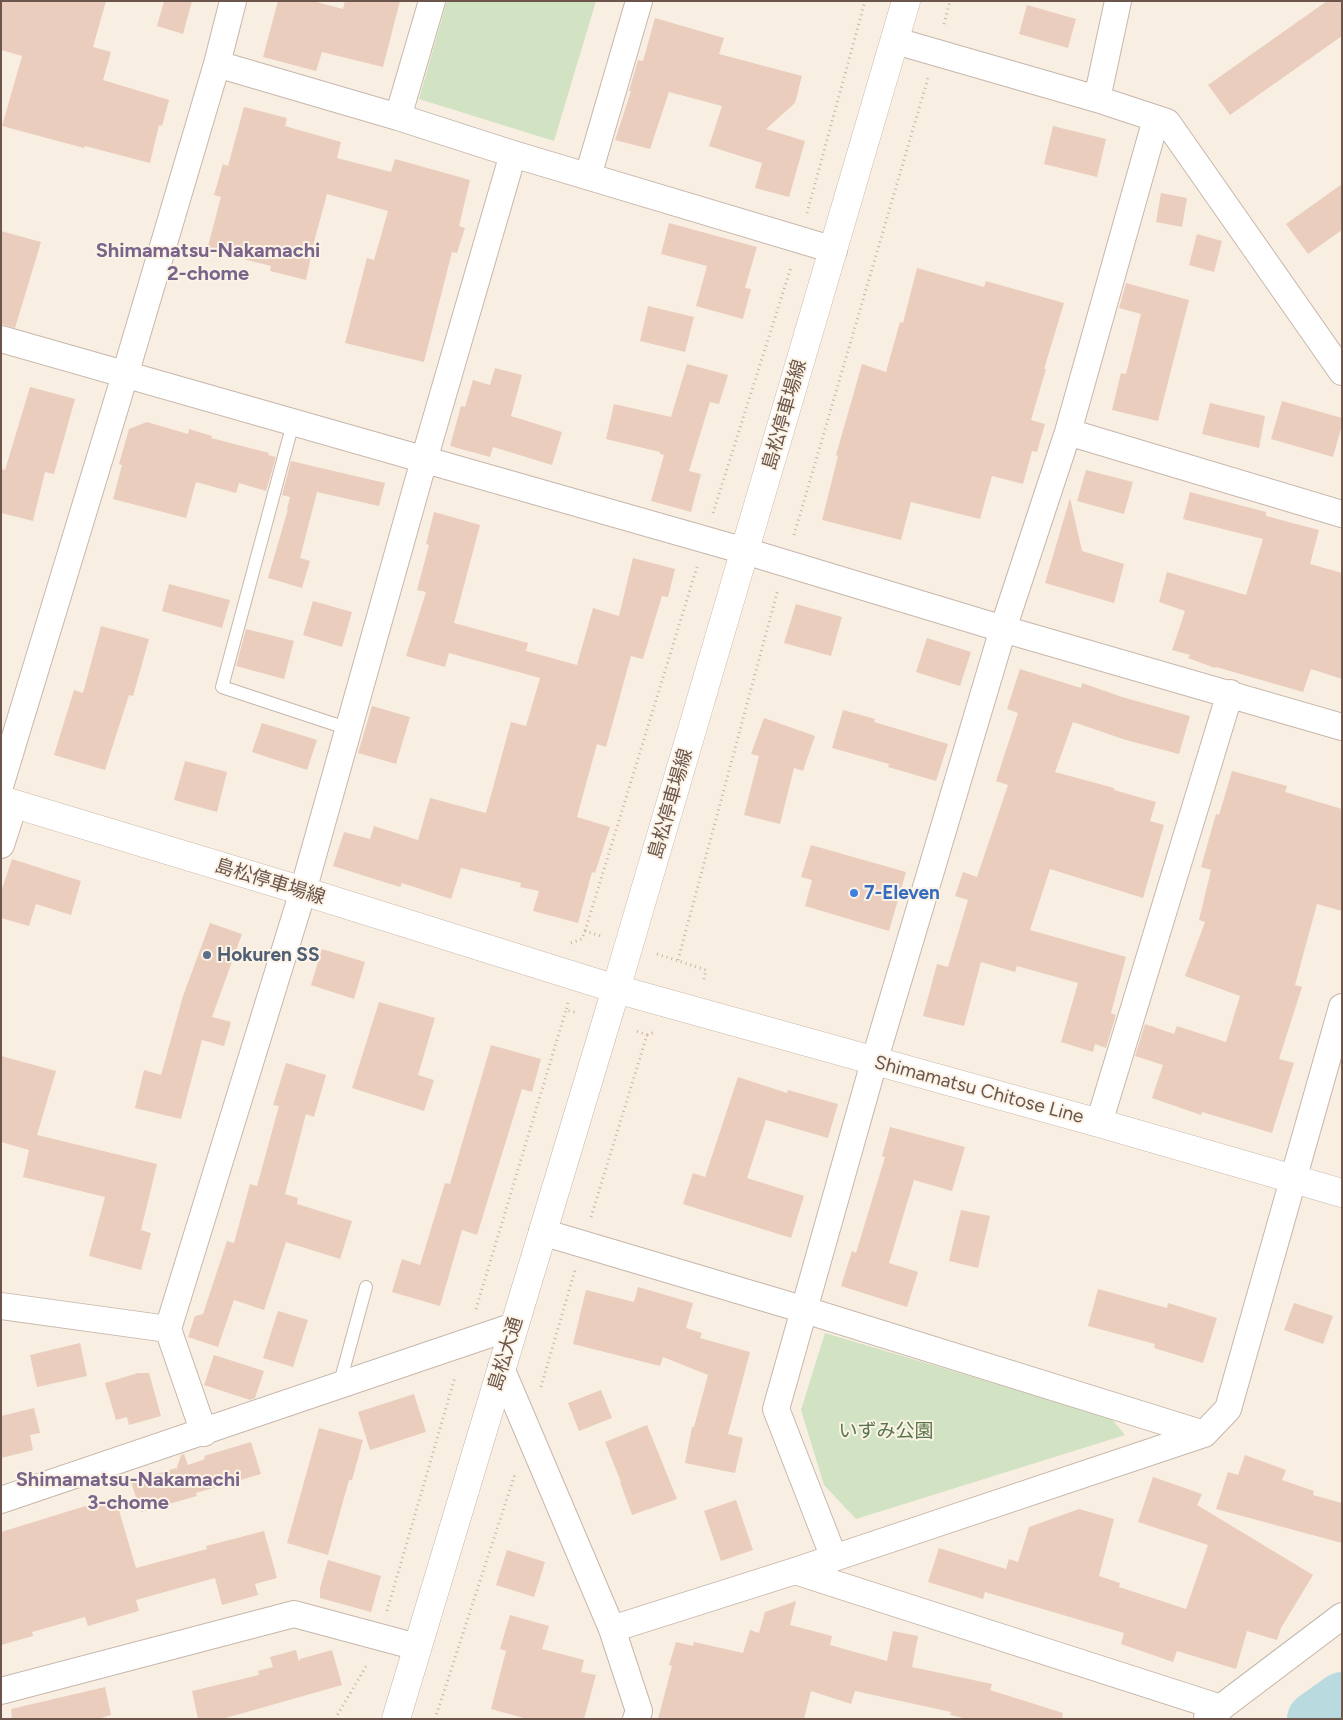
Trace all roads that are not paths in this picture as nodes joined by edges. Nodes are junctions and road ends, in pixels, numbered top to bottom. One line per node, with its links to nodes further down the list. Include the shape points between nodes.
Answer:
1 (233, 1): 7 (street)
2 (432, 1): 9 (street)
3 (639, 1): 12 (street)
4 (906, 1): 6 (main road, 島松停車場線)
5 (1118, 1): 8 (street)
6 (896, 41): 8 (street); 13 (main road, 島松停車場線)
7 (217, 64): 9 (street); 16 (street)
8 (1096, 99): 10 (street)
9 (398, 117): 11 (street)
10 (1156, 120): 15 (street, via 1167,122); 18 (street)
11 (513, 154): 12 (street); 19 (street)
12 (588, 176): 13 (street)
13 (834, 250): 21 (main road, 島松停車場線)
14 (1, 339): 16 (street)
15 (1342, 372)
16 (125, 375): 17 (street); 26 (street)
17 (293, 423): 19 (street); 25 (lane, via 222,687)
18 (1068, 432): 20 (street); 22 (street)
19 (424, 460): 21 (street); 25 (street)
20 (1342, 514)
21 (745, 551): 22 (street); 29 (main road, 島松停車場線)
22 (1004, 629): 23 (street); 31 (street)
23 (1230, 693): 24 (street); 32 (street)
24 (1342, 727)
25 (349, 729): 28 (street)
26 (6, 796): 27 (street); 28 (main road, 島松停車場線)
27 (1, 845)
28 (303, 891): 29 (main road, 島松停車場線); 40 (street)
29 (616, 989): 31 (main road, Shimamatsu Chitose Line); 35 (main road, 島松大通)
30 (1342, 1007): 33 (street)
31 (874, 1062): 32 (main road, Shimamatsu Chitose Line); 38 (street)
32 (1099, 1122): 33 (main road, Shimamatsu Chitose Line)
33 (1292, 1178): 34 (main road, Shimamatsu Chitose Line); 44 (street, via 1228,1409)
34 (1342, 1193)
35 (542, 1232): 38 (street); 39 (main road, 島松大通)
36 (366, 1286): 42 (lane)
37 (2, 1302): 40 (street)
38 (805, 1310): 44 (street); 46 (street, via 776,1409)
39 (514, 1326): 41 (main road, 島松大通); 42 (street)
40 (168, 1329): 43 (street)
41 (501, 1368): 49 (street); 50 (main road, 島松大通)
42 (339, 1386): 43 (street)
43 (204, 1432): 45 (street)
44 (1204, 1434): 46 (street)
45 (1, 1500)
46 (834, 1558): 47 (street)
47 (795, 1571): 49 (street); 52 (street)
48 (1342, 1616): 52 (street)
49 (612, 1629): 54 (street, via 639,1711)
50 (417, 1647): 51 (street, via 294,1614); 53 (main road, 島松大通)
51 (1, 1691)
52 (1214, 1713)
53 (396, 1719)
54 (636, 1719)

